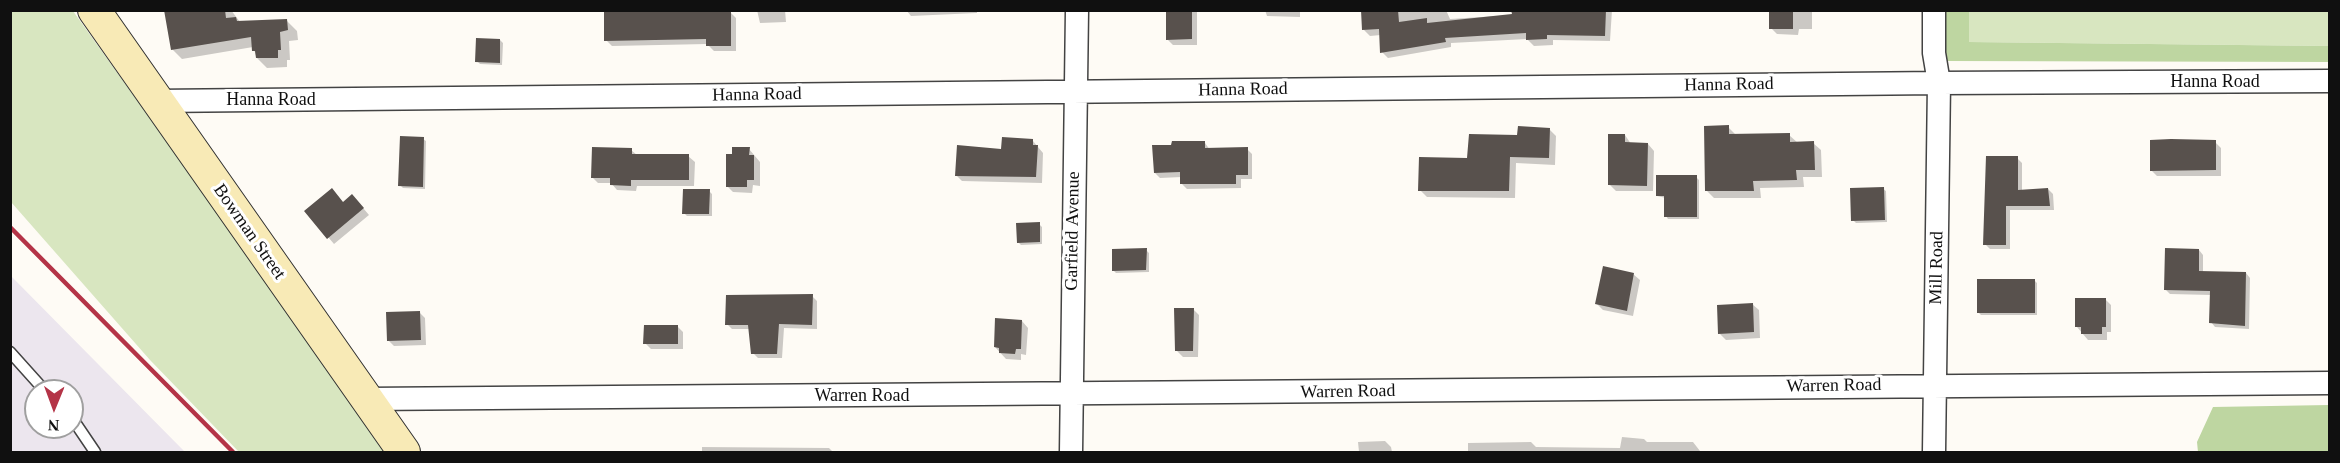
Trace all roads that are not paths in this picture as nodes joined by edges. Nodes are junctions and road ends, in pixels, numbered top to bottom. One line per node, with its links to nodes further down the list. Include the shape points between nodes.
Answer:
1 (94, 10): 7 (street, Bowman Street)
2 (1077, 10): 6 (street, Garfield Avenue)
3 (1934, 10): 5 (street, Mill Road)
4 (2330, 81): 5 (street, Hanna Road)
5 (1939, 82): 6 (street, Hanna Road); 11 (street, Mill Road)
6 (1074, 92): 7 (street, Hanna Road); 12 (street, Garfield Avenue)
7 (156, 101): 13 (street, Bowman Street)
8 (10, 352): 9 (lane)
9 (34, 379)
10 (2330, 383): 11 (street, Warren Road)
11 (1935, 385): 12 (street, Warren Road); 18 (street, Mill Road)
12 (1071, 394): 13 (street, Warren Road); 17 (street, Garfield Avenue)
13 (367, 399): 16 (street, Bowman Street)
14 (84, 436): 15 (lane)
15 (95, 453)
16 (404, 453)
17 (1071, 453)
18 (1934, 453)

